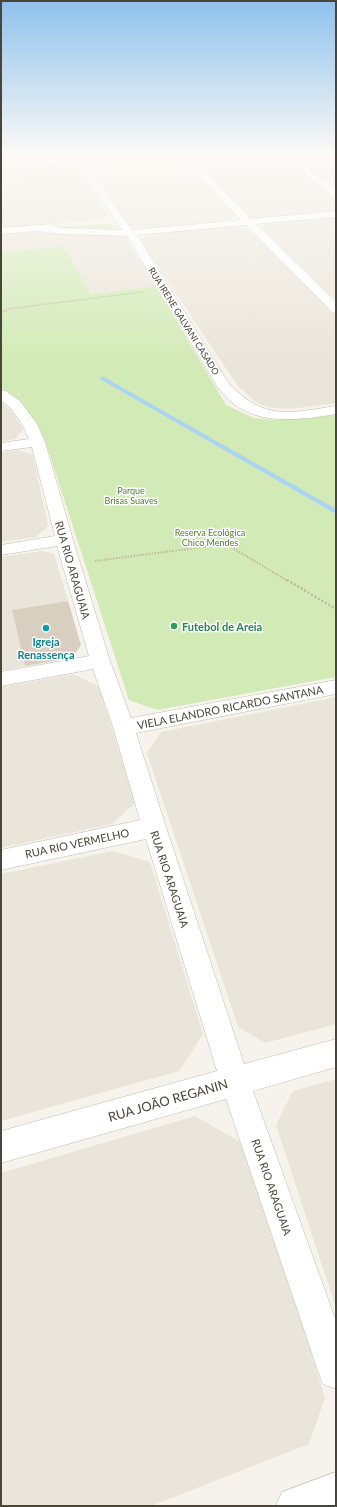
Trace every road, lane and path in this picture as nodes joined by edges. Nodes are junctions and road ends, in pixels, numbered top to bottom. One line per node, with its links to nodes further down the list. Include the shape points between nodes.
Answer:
1 (66, 225): 5 (street)
2 (118, 225): 7 (street, RUA IRENE GALVANI CASADO)
3 (212, 225): 7 (street)
4 (251, 225): 9 (street)
5 (37, 228): 6 (street); 7 (street)
6 (1, 231)
7 (130, 233): 12 (street, RUA IRENE GALVANI CASADO, via 224,386 234,397 249,408 264,414 290,417)
8 (144, 291): 10 (path, via 8,309)
9 (336, 309)
10 (1, 313)
11 (1, 394): 13 (street, RUA RIO ARAGUAIA, via 14,404 30,424)
12 (336, 410)
13 (38, 442): 14 (street); 15 (street, RUA RIO ARAGUAIA)
14 (1, 447)
15 (64, 540): 16 (street); 19 (street, RUA RIO ARAGUAIA)
16 (1, 550)
17 (95, 561): 18 (path, via 226,544)
18 (336, 609)
19 (100, 661): 20 (street); 22 (street, RUA RIO ARAGUAIA)
20 (1, 679)
21 (336, 687): 22 (street, VIELA ELANDRO RICARDO SANTANA)
22 (124, 727): 23 (street, RUA RIO ARAGUAIA)
23 (154, 827): 24 (street, RUA RIO VERMELHO); 26 (street, RUA RIO ARAGUAIA)
24 (1, 860)
25 (336, 1053): 26 (street, RUA JOÃO REGANIN)
26 (235, 1081): 27 (street, RUA JOÃO REGANIN); 28 (street, RUA RIO ARAGUAIA)
27 (1, 1147)
28 (336, 1372)
29 (336, 1491): 30 (street)
30 (296, 1506)

